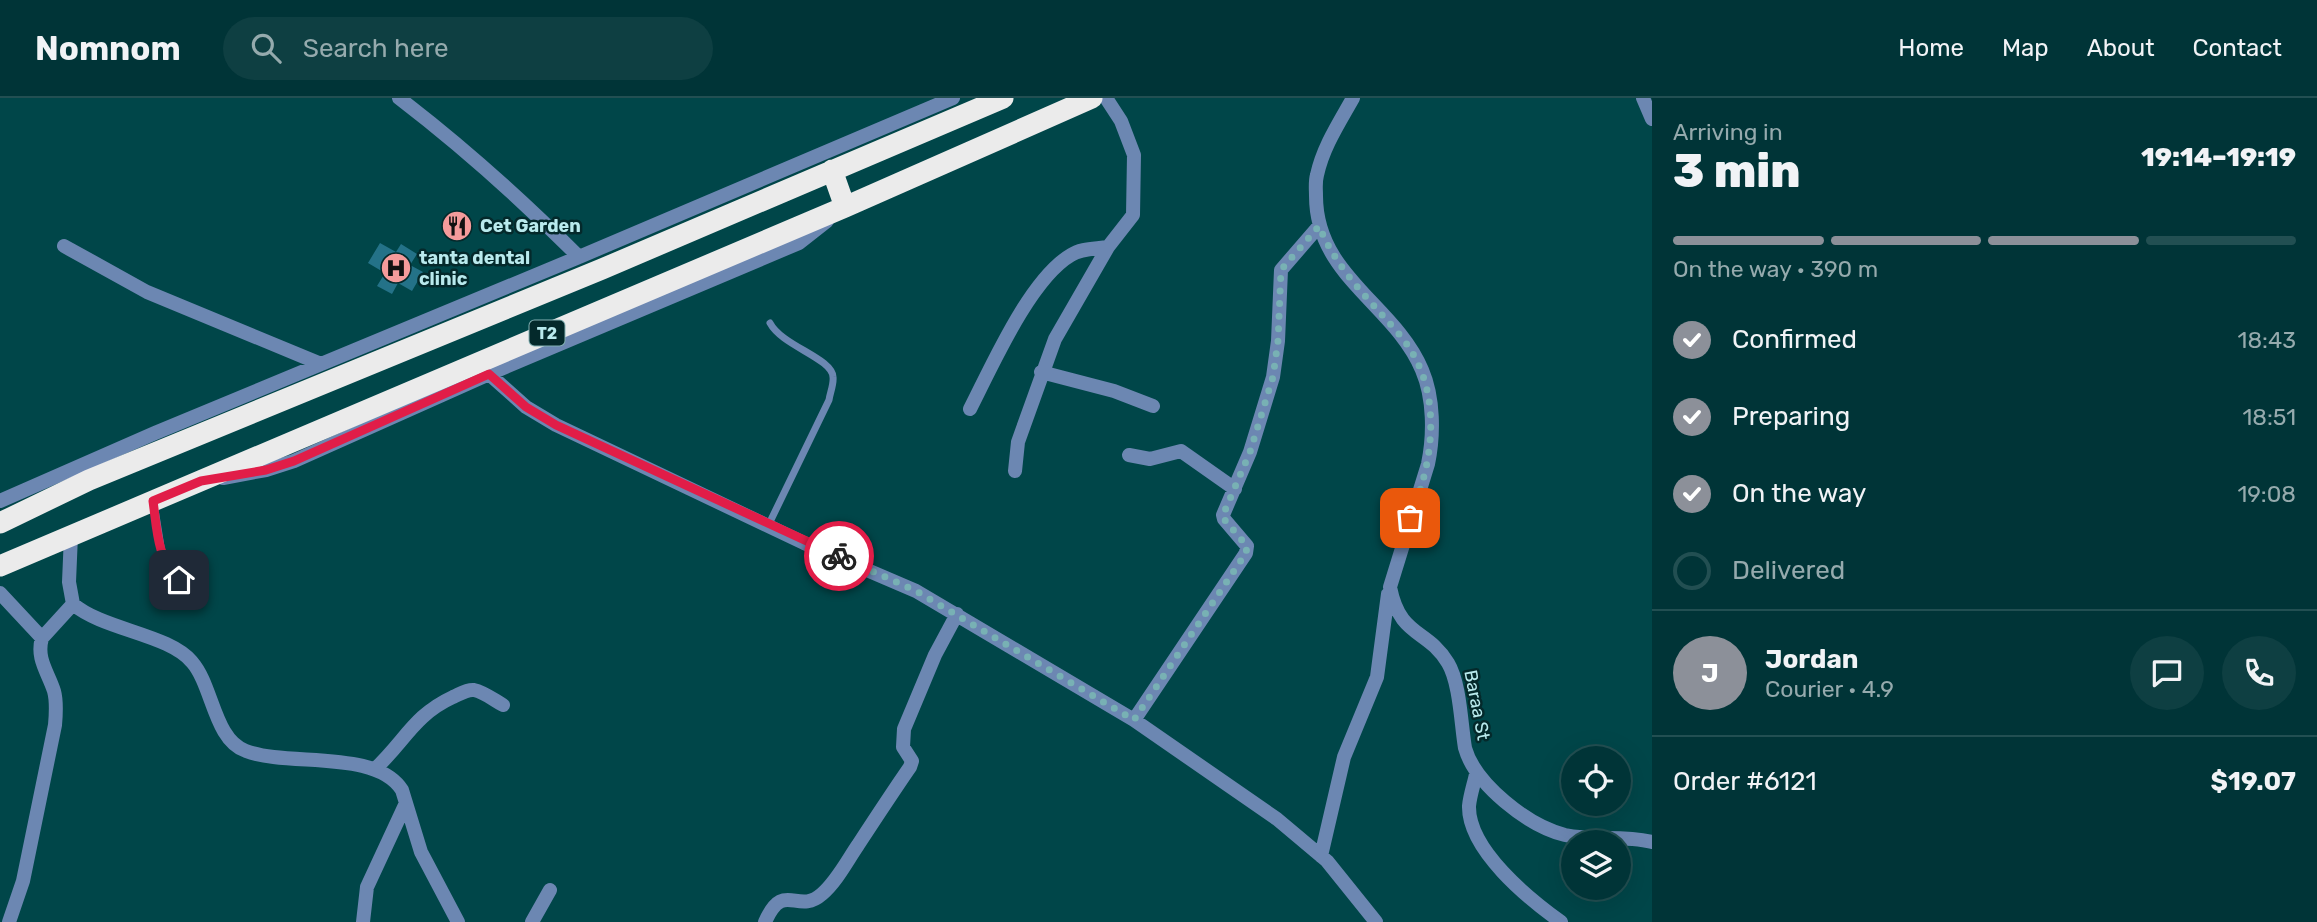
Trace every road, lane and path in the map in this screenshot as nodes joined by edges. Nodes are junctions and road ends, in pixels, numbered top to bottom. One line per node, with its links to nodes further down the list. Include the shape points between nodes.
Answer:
1 (399, 98): 16 (street, via 517,195)
2 (953, 98): 16 (street)
3 (1003, 98): 9 (highway, T2)
4 (1093, 98): 10 (highway, T2)
5 (1106, 98): 15 (street, via 1130,141 1135,166 1133,215)
6 (1353, 98): 13 (street, via 1330,138 1316,177)
7 (1643, 98): 8 (street)
8 (1652, 119)
9 (933, 126): 10 (highway); 11 (highway, T2)
10 (945, 163): 12 (highway, T2)
11 (832, 170): 12 (highway); 29 (highway, T2, via 89,480)
12 (845, 207): 20 (street, via 799,243); 25 (highway, T2)
13 (1319, 226): 26 (street, via 1281,270 1273,377); 33 (street, via 1338,265 1412,353 1426,383 1432,444)
14 (64, 246): 18 (street, via 147,292)
15 (1108, 247): 19 (street); 22 (street, via 1082,250 1058,265 1023,309)
16 (579, 257): 18 (street)
17 (770, 323): 30 (lane, via 776,335 820,360 833,377 829,400)
18 (321, 364): 27 (street)
19 (1041, 372): 21 (street); 24 (street, via 1018,442)
20 (489, 374): 25 (street, via 294,461); 30 (street, via 526,407 556,425)
21 (1153, 406)
22 (970, 409)
23 (1129, 455): 26 (street, via 1150,458 1181,451)
24 (1015, 471)
25 (201, 481): 28 (highway, T2)
26 (1235, 489): 40 (street, via 1223,515 1247,546 1246,553)
27 (0, 501)
28 (153, 501): 31 (highway, T2); 34 (lane, via 163,559)
29 (0, 523)
30 (768, 526): 37 (street, via 878,572)
31 (71, 535): 32 (highway, T2); 36 (street)
32 (0, 566)
33 (1390, 587): 42 (street, Baraa St, via 1398,616 1450,665 1465,748); 45 (street, via 1377,677 1344,757)
34 (189, 590)
35 (0, 593): 38 (street)
36 (73, 604): 38 (street); 41 (street, via 190,659 206,685 225,735 239,748 284,759)
37 (957, 614): 40 (street); 51 (street, via 904,729 903,747 912,761 910,768 821,895 810,901 780,900)
38 (42, 638): 47 (street, via 39,652 54,691 55,724 23,881)
39 (503, 705): 41 (street, via 474,690 438,704 415,721)
40 (1134, 720): 45 (street, via 1277,819)
41 (375, 769): 43 (street, via 396,780)
42 (1476, 774): 44 (street, Baraa St, via 1546,828 1565,835); 53 (street, via 1469,807 1486,852 1508,879)
43 (407, 803): 48 (street, via 367,887); 49 (street, via 424,859)
44 (1652, 842)
45 (1321, 856): 52 (street)
46 (550, 890): 50 (street)
47 (9, 922)
48 (363, 922)
49 (458, 922)
50 (532, 922)
51 (765, 922)
52 (1376, 922)
53 (1561, 922)

